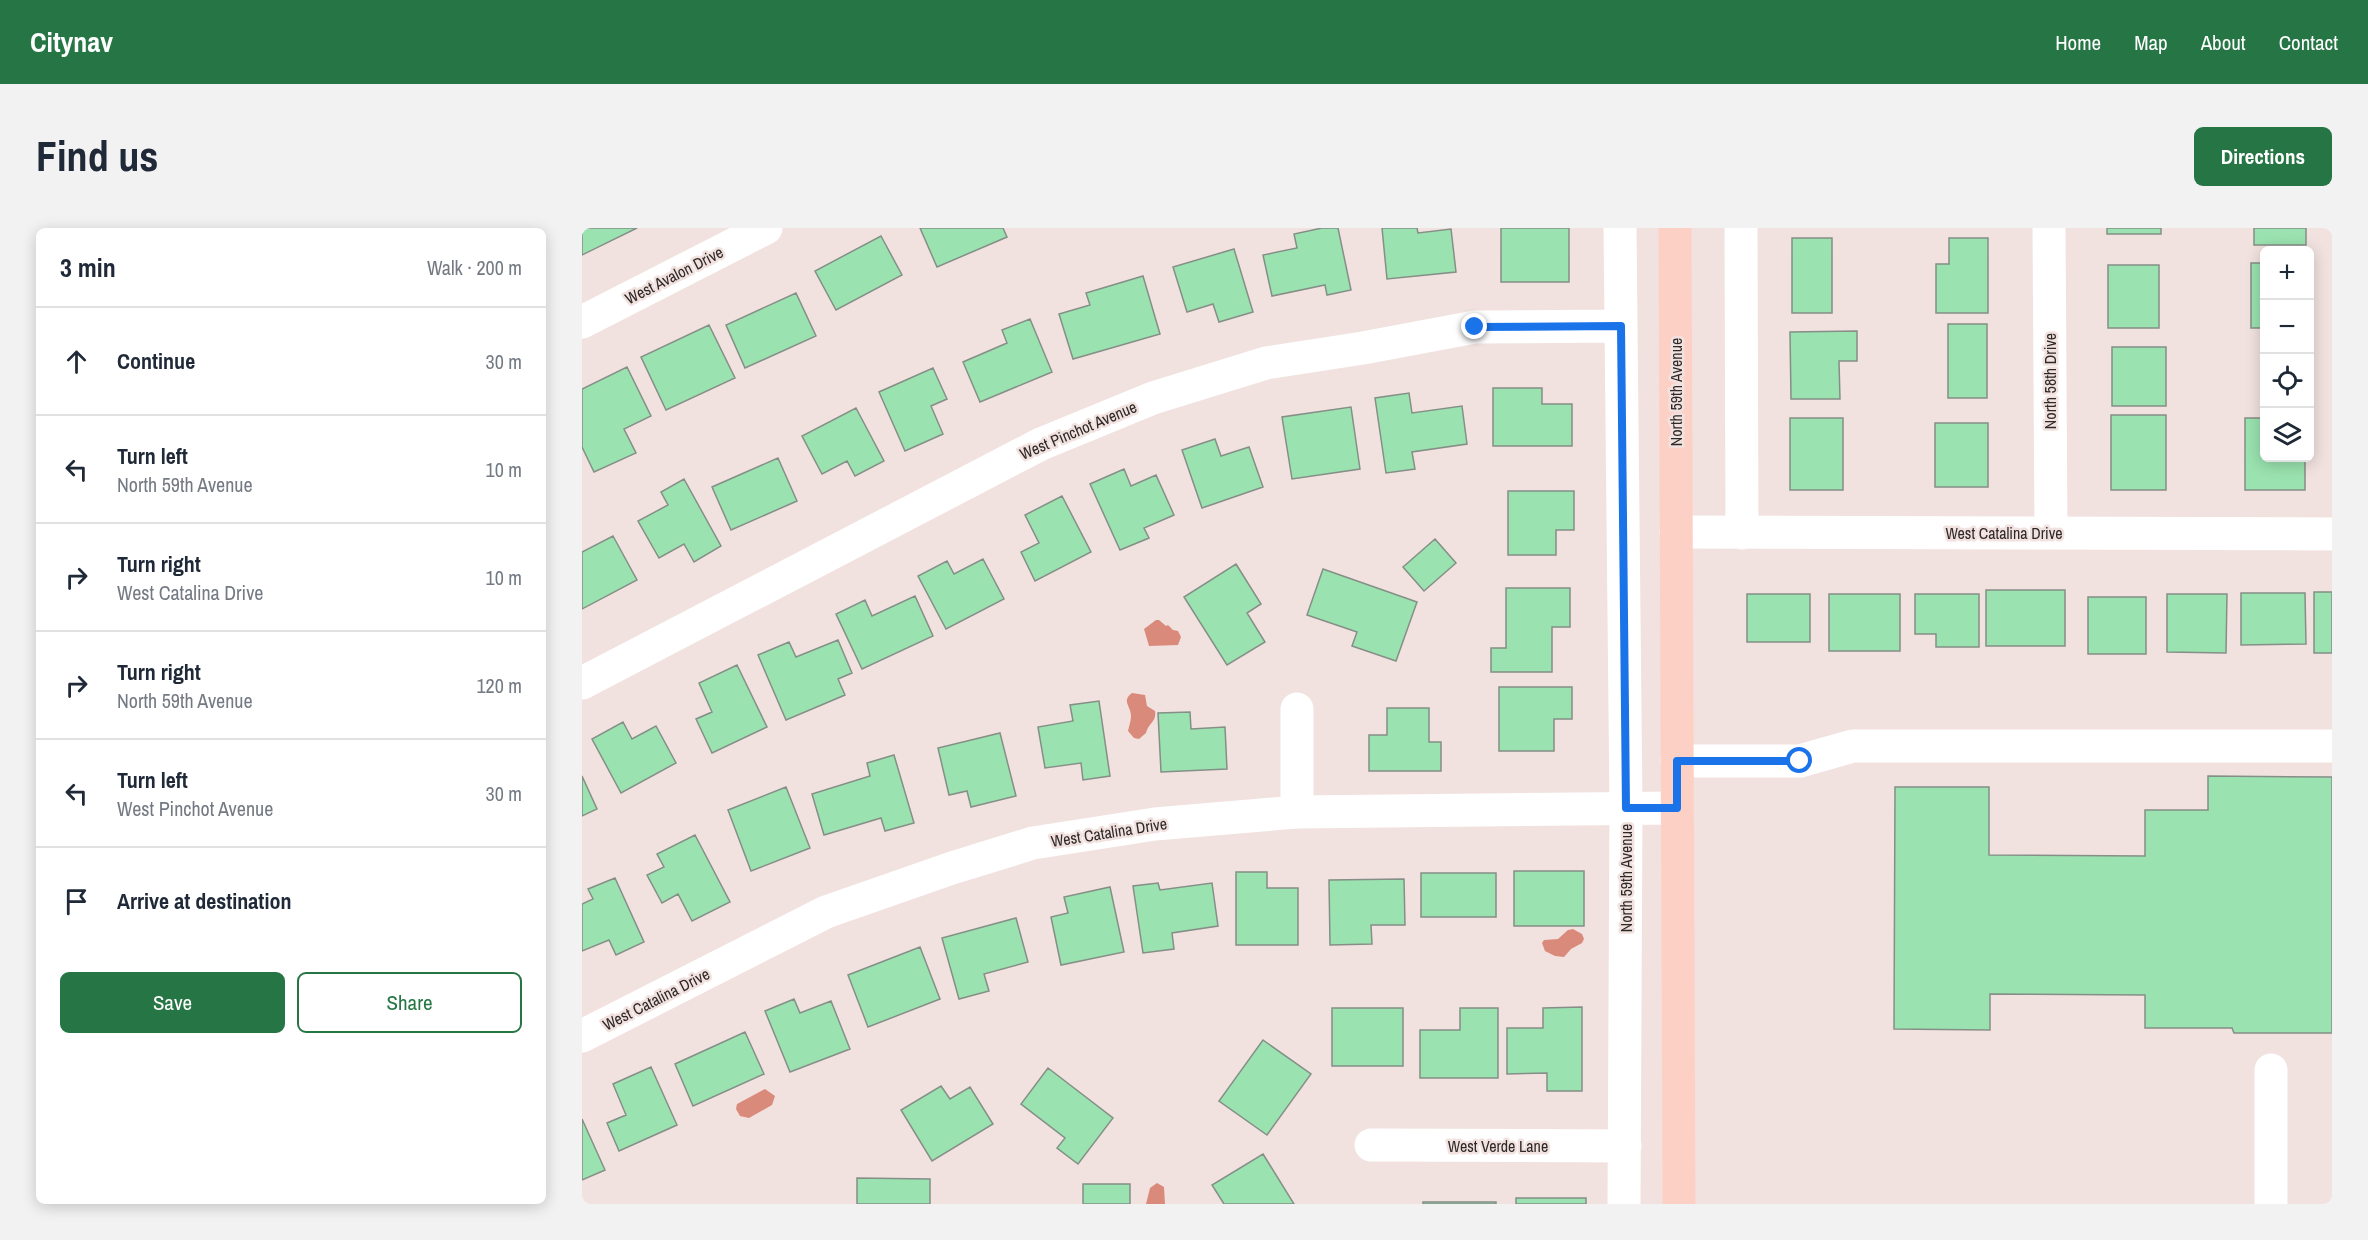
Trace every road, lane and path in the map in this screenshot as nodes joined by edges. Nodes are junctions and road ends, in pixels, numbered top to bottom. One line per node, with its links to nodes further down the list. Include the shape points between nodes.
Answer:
1 (766, 228): 6 (street, West Avalon Drive)
2 (1620, 228): 7 (street, North 59th Avenue)
3 (1675, 228): 8 (main road, North 59th Avenue)
4 (1741, 228): 9 (street)
5 (2049, 228): 10 (street, North 58th Drive)
6 (582, 322)
7 (1621, 326): 12 (street, West Pinchot Avenue, via 1475,327 1266,363 1154,398 1041,444); 16 (street, North 59th Avenue)
8 (1676, 532): 9 (street, West Catalina Drive); 15 (main road, North 59th Avenue)
9 (1742, 533): 10 (street, West Catalina Drive)
10 (2051, 533): 11 (street, West Catalina Drive)
11 (2332, 534)
12 (582, 683)
13 (1298, 709): 18 (street)
14 (2332, 746): 15 (street, via 1853,746 1800,761)
15 (1677, 761): 17 (main road, North 59th Avenue)
16 (1626, 808): 17 (street, West Catalina Drive); 18 (street, West Catalina Drive); 22 (street, North 59th Avenue)
17 (1677, 808): 24 (main road, North 59th Avenue)
18 (1298, 812): 19 (street, West Catalina Drive, via 1155,824 1033,843 952,868 825,912)
19 (582, 1036)
20 (2271, 1070): 25 (street)
21 (1371, 1145): 22 (street, West Verde Lane)
22 (1625, 1146): 23 (street, North 59th Avenue)
23 (1624, 1204)
24 (1679, 1204)
25 (2271, 1204)

